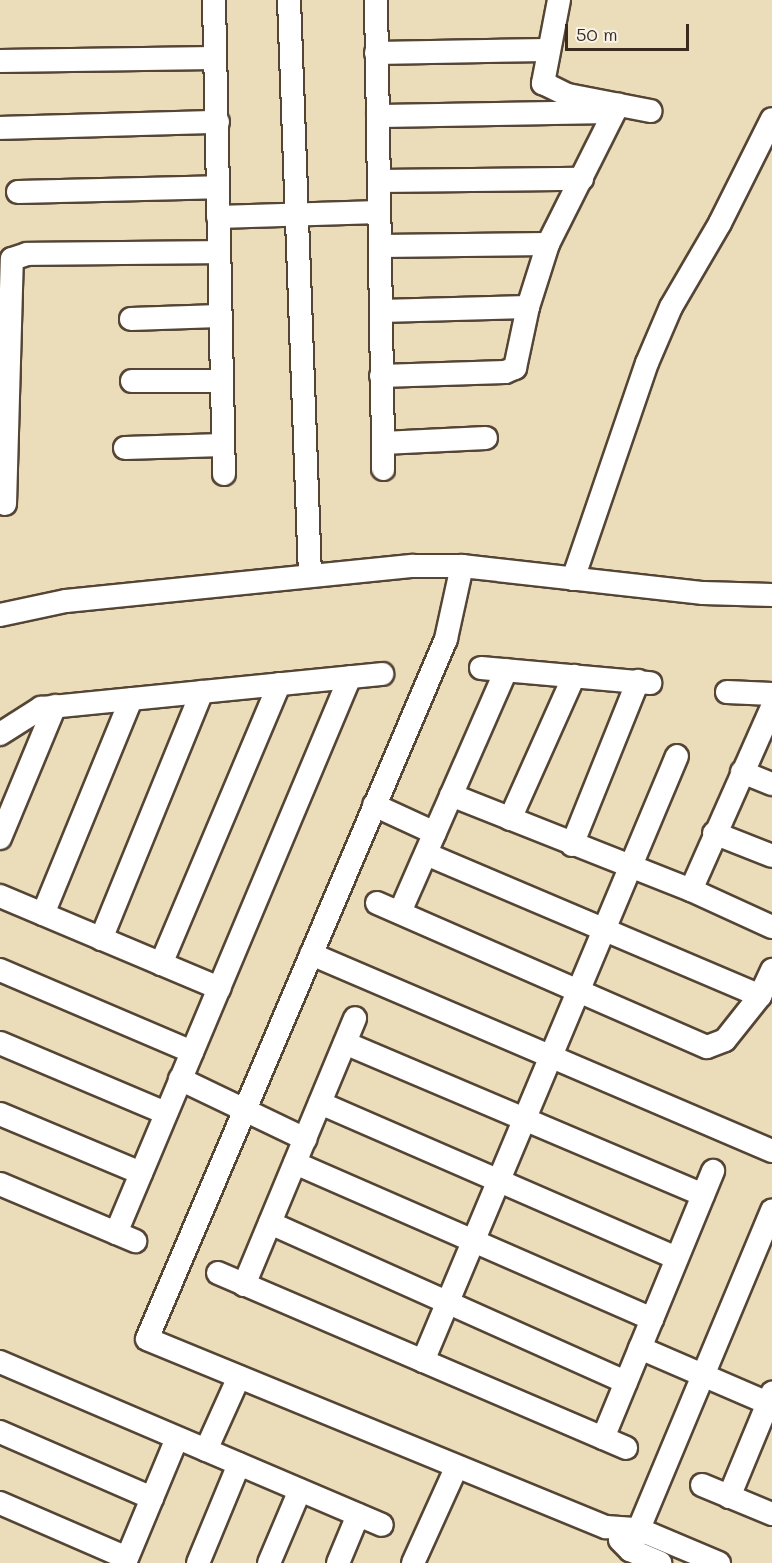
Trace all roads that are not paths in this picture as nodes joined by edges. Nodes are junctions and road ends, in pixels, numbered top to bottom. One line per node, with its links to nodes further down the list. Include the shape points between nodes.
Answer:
1 (214, 0): 7 (street)
2 (290, 0): 20 (street)
3 (376, 0): 6 (street)
4 (559, 0): 5 (street)
5 (547, 50): 6 (street); 9 (street, via 542,76 547,87)
6 (376, 53): 11 (street)
7 (215, 58): 8 (street); 13 (street)
8 (0, 61)
9 (616, 109): 10 (street); 11 (street); 15 (street)
10 (650, 111)
11 (378, 116): 16 (street)
12 (772, 119): 41 (street, via 720,223 671,307)
13 (218, 122): 14 (street); 17 (street)
14 (0, 128)
15 (582, 179): 16 (street); 22 (street)
16 (379, 181): 19 (street)
17 (218, 187): 18 (street); 21 (street)
18 (18, 192)
19 (379, 212): 20 (street); 23 (street)
20 (297, 214): 21 (street); 40 (street)
21 (218, 217): 24 (street)
22 (548, 244): 23 (street); 25 (street)
23 (381, 246): 26 (street)
24 (218, 252): 27 (street); 38 (street, via 27,254 12,259)
25 (528, 307): 26 (street); 29 (street, via 517,365 509,372)
26 (381, 311): 29 (street)
27 (219, 316): 28 (street); 31 (street)
28 (131, 319)
29 (381, 376): 33 (street)
30 (132, 381): 31 (street)
31 (221, 381): 34 (street)
32 (486, 438): 33 (street)
33 (383, 443): 36 (street)
34 (223, 445): 35 (street); 37 (street)
35 (125, 448)
36 (383, 469)
37 (224, 474)
38 (5, 504)
39 (461, 574): 40 (street, via 413,566); 41 (street); 60 (street, via 455,609)
40 (310, 576): 43 (street, via 66,601)
41 (573, 579): 42 (street, via 703,593)
42 (772, 595)
43 (0, 615)
44 (481, 668): 45 (street)
45 (506, 670): 47 (street); 59 (street)
46 (382, 674): 48 (street)
47 (574, 676): 61 (street); 65 (street, via 644,682)
48 (350, 677): 49 (street); 81 (street)
49 (279, 684): 50 (street); 78 (street)
50 (202, 692): 52 (street); 76 (street)
51 (727, 692): 54 (street)
52 (131, 699): 53 (street); 73 (street)
53 (55, 706): 55 (street, via 24,715); 64 (street)
54 (771, 708): 57 (street)
55 (0, 734)
56 (677, 756): 68 (street)
57 (742, 772): 58 (street); 63 (street)
58 (772, 784)
59 (451, 795): 61 (street); 62 (street)
60 (374, 805): 62 (street); 77 (street)
61 (510, 819): 65 (street)
62 (435, 833): 66 (street)
63 (714, 833): 67 (street); 69 (street)
64 (0, 838)
65 (572, 845): 68 (street)
66 (426, 854): 72 (street); 75 (street)
67 (772, 856)
68 (630, 869): 69 (street); 75 (street)
69 (691, 890): 74 (street)
70 (0, 896): 73 (street)
71 (377, 903): 72 (street)
72 (400, 912): 82 (street)
73 (43, 914): 76 (street)
74 (772, 927)
75 (604, 930): 82 (street); 83 (street)
76 (101, 939): 78 (street)
77 (310, 954): 88 (street); 91 (street)
78 (161, 964): 81 (street)
79 (0, 970): 87 (street)
80 (772, 970): 83 (street)
81 (219, 988): 87 (street)
82 (579, 989): 83 (street, via 707,1047 725,1040); 88 (street)
83 (760, 996)
84 (355, 1018): 86 (street)
85 (0, 1043): 92 (street)
86 (345, 1043): 90 (street); 94 (street)
87 (192, 1052): 89 (street)
88 (551, 1056): 94 (street); 96 (street)
89 (180, 1080): 91 (street); 92 (street)
90 (320, 1102): 95 (street); 100 (street)
91 (245, 1108): 95 (street); 114 (street, via 147,1339)
92 (166, 1113): 99 (street)
93 (0, 1114): 99 (street)
94 (524, 1119): 100 (street); 102 (street)
95 (305, 1139): 97 (street)
96 (772, 1151)
97 (295, 1163): 104 (street); 105 (street)
98 (713, 1171): 102 (street)
99 (141, 1173): 101 (street, via 125,1237)
100 (499, 1180): 105 (street); 106 (street)
101 (0, 1184)
102 (703, 1195): 106 (street)
103 (772, 1210): 115 (street)
104 (270, 1223): 108 (street); 109 (street)
105 (473, 1241): 109 (street); 110 (street)
106 (677, 1258): 110 (street)
107 (218, 1273): 108 (street)
108 (244, 1285): 112 (street)
109 (447, 1302): 112 (street); 116 (street)
110 (652, 1319): 111 (street)
111 (640, 1348): 115 (street); 116 (street)
112 (423, 1361): 120 (street)
113 (0, 1362): 119 (street)
114 (238, 1377): 123 (street); 125 (street)
115 (704, 1377): 117 (street); 135 (street)
116 (626, 1382): 120 (street)
117 (770, 1398): 121 (street)
118 (0, 1432): 129 (street)
119 (177, 1438): 123 (street); 129 (street)
120 (603, 1438): 122 (street)
121 (763, 1440): 128 (street)
122 (626, 1448)
123 (206, 1450): 124 (street)
124 (239, 1464): 127 (street); 138 (street)
125 (456, 1468): 134 (street); 141 (street)
126 (702, 1485): 128 (street)
127 (300, 1490): 132 (street); 139 (street)
128 (729, 1497): 131 (street)
129 (152, 1498): 137 (street)
130 (0, 1503): 137 (street)
131 (772, 1514)
132 (358, 1515): 133 (street); 140 (street)
133 (382, 1525)
134 (606, 1527): 135 (street); 136 (street)
135 (638, 1529): 136 (street); 143 (street)
136 (630, 1550): 142 (street)
137 (126, 1560)
138 (198, 1563)
139 (269, 1563)
140 (338, 1563)
141 (413, 1563)
142 (660, 1563)
143 (719, 1563)

